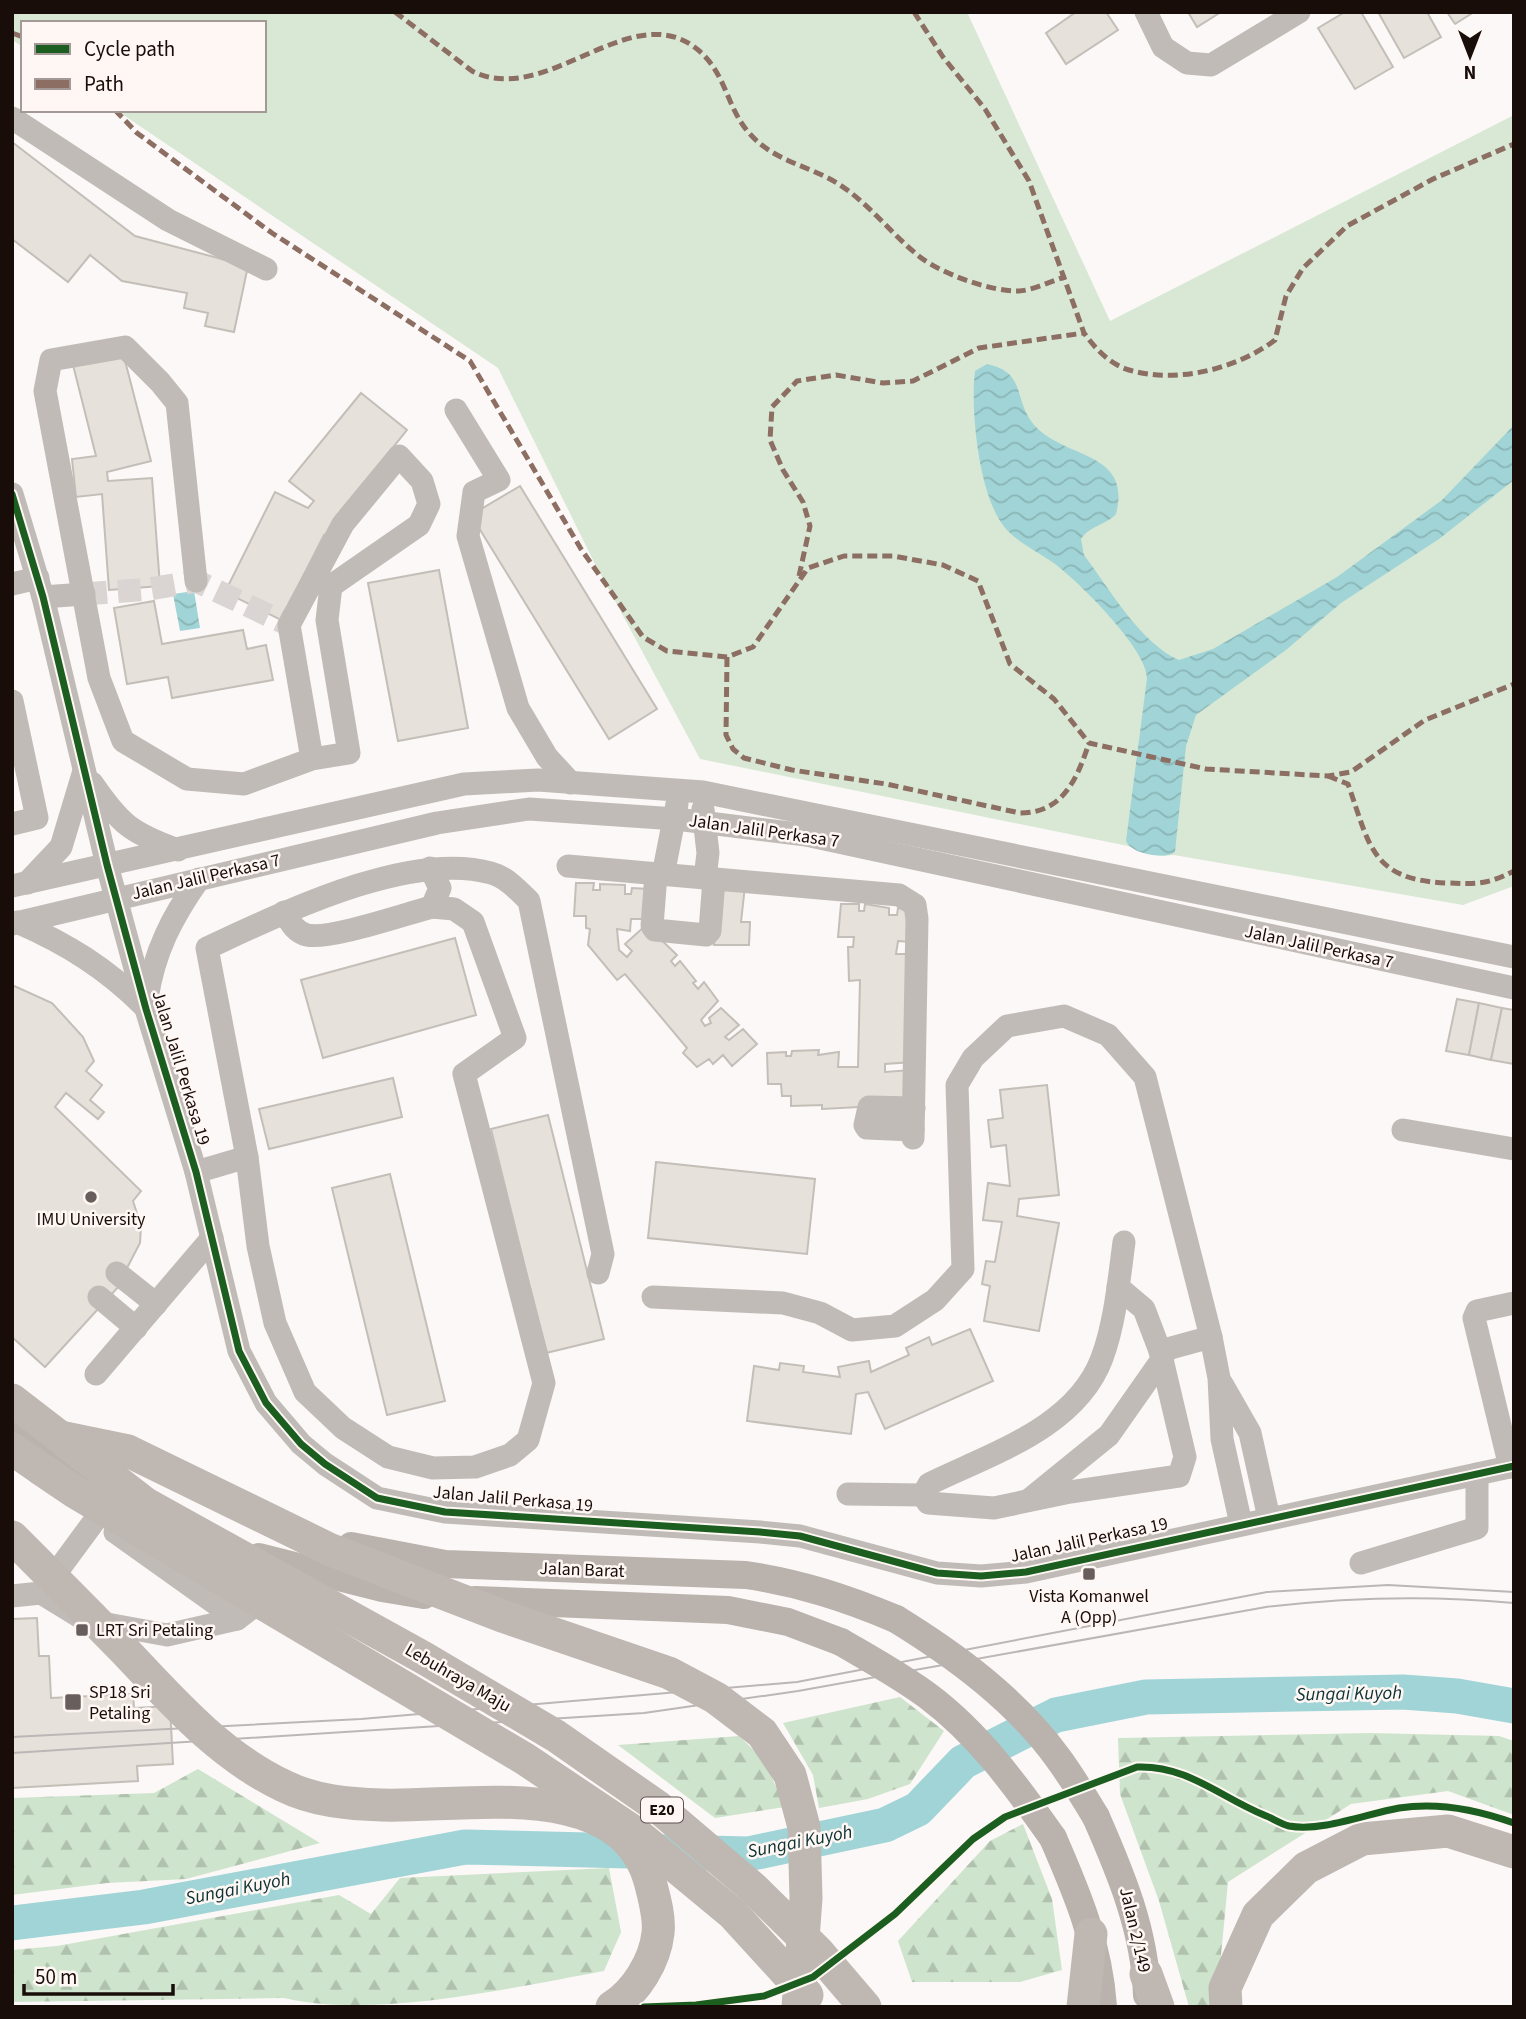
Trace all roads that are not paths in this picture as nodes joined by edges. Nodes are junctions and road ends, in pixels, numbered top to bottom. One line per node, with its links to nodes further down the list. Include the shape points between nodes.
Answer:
1 (1146, 12): 2 (street, via 1163,47 1187,63 1211,65)
2 (1298, 12)
3 (12, 118): 4 (street, via 168,220)
4 (266, 269)
5 (456, 410): 14 (street, via 499,480 474,492 468,536 518,708 547,757)
6 (12, 494): 9 (street, Jalan Jalil Perkasa 19)
7 (196, 581): 10 (street, via 177,403 125,347 51,360 45,391)
8 (12, 584): 9 (street)
9 (40, 588): 10 (street); 13 (street, Jalan Jalil Perkasa 19)
10 (84, 594): 12 (street, via 99,678 123,741 187,779 244,784)
11 (12, 701): 19 (street, via 37,818)
12 (312, 759): 12 (street, via 289,625 343,524 399,456 422,481 429,504 419,525 331,586 327,620 349,753)
13 (84, 771): 20 (street, via 112,812 133,831); 21 (street, Jalan Jalil Perkasa 19); 27 (street, via 61,848)
14 (571, 783): 15 (street, Jalan Jalil Perkasa 7); 20 (street, Jalan Jalil Perkasa 7, via 464,784)
15 (679, 790): 16 (street, Jalan Jalil Perkasa 7); 17 (street)
16 (703, 792): 18 (street); 32 (street, Jalan Jalil Perkasa 7)
17 (676, 819): 18 (street, Jalan Jalil Perkasa 7); 24 (street); 25 (street, Jalan Jalil Perkasa 7, via 529,809 437,823)
18 (704, 822): 26 (street); 33 (street, Jalan Jalil Perkasa 7, via 806,835 911,856)
19 (12, 824)
20 (178, 850): 21 (street, Jalan Jalil Perkasa 7)
21 (107, 865): 27 (street, Jalan Jalil Perkasa 7); 28 (street, Jalan Jalil Perkasa 19)
22 (568, 866): 24 (street)
23 (430, 868): 29 (street, via 440,888); 30 (street); 42 (street, via 493,873 529,901 603,1254)
24 (660, 874): 26 (street); 26 (street, via 655,930 706,935)
25 (199, 879): 28 (street, Jalan Jalil Perkasa 7); 34 (street, via 161,941)
26 (710, 879): 35 (street, via 900,895 915,905)
27 (20, 885)
28 (117, 898): 31 (street, Jalan Jalil Perkasa 7); 34 (street, Jalan Jalil Perkasa 19)
29 (432, 907): 30 (street, via 307,935 292,926); 38 (street, via 454,909 473,922 515,1038 464,1074 544,1383 528,1440 510,1455 475,1468 433,1468 388,1457 343,1428 304,1392 275,1323 258,1246)
30 (284, 912): 38 (street, via 207,948)
31 (15, 923): 34 (street, via 64,943 115,976)
32 (1514, 957)
33 (1514, 988)
34 (146, 1009): 39 (street, Jalan Jalil Perkasa 19)
35 (914, 1125)
36 (1403, 1130): 37 (street)
37 (1514, 1149)
38 (247, 1157): 39 (street)
39 (195, 1172): 40 (street, Jalan Jalil Perkasa 19)
40 (212, 1238): 46 (street); 66 (street, Jalan Jalil Perkasa 19, via 239,1350 266,1403 317,1457 377,1498 445,1512 800,1536 937,1573 981,1576 1026,1572)
41 (1124, 1242): 43 (street)
42 (598, 1273)
43 (1118, 1287): 48 (street, via 1144,1309); 62 (street, via 1102,1358 1086,1390 1040,1429 929,1483)
44 (653, 1297): 47 (street, via 783,1303 820,1313 852,1330 895,1326 935,1300 963,1269 957,1085 973,1058 1007,1026 1064,1016 1108,1035 1145,1077)
45 (1514, 1303): 53 (street, via 1477,1311 1474,1318)
46 (143, 1320): 46 (street, via 105,1289); 49 (street)
47 (1211, 1337): 48 (street); 50 (street)
48 (1161, 1355): 63 (street, via 1109,1435); 63 (street, via 1185,1457 1179,1476)
49 (96, 1374)
50 (1219, 1378): 65 (street, via 1250,1433); 66 (street, via 1223,1439)
51 (12, 1390): 57 (main road, Jalan Barat)
52 (12, 1400): 55 (highway, Lebuhraya Maju / E20)
53 (1505, 1409): 58 (street)
54 (12, 1427): 60 (main road, Jalan Barat)
55 (60, 1437): 79 (highway, bridge, via 128,1451 331,1550 505,1618 669,1673 716,1698 762,1733 790,1775 804,1827 806,1898); 81 (highway, Lebuhraya Maju / E20, bridge, via 145,1504 448,1672 556,1736 659,1807 753,1888)
56 (12, 1449): 80 (highway, Lebuhraya Maju / E20, bridge, via 75,1492 525,1759 634,1832 733,1914)
57 (137, 1461): 60 (street); 68 (main road, Jalan Barat)
58 (1512, 1466): 59 (street, Jalan Jalil Perkasa 19)
59 (1477, 1474): 65 (street, Jalan Jalil Perkasa 19); 69 (street, via 1477,1528)
60 (120, 1488): 64 (street); 70 (main road, Jalan Barat, via 257,1556)
61 (848, 1494): 62 (street)
62 (923, 1495): 63 (street, via 928,1503 994,1508)
63 (1028, 1501)
64 (95, 1518): 71 (street); 73 (street)
65 (1269, 1518): 66 (street, Jalan Jalil Perkasa 19)
66 (1241, 1524)
67 (12, 1537): 78 (highway, bridge, via 206,1733 248,1767 286,1787 332,1802 383,1805 526,1801 576,1810 609,1827 632,1847 647,1871 659,1932 650,1965)
68 (315, 1537): 70 (street); 74 (main road, Jalan Barat, bridge, via 445,1564 746,1575 837,1594 896,1619 942,1647 995,1690 1057,1756)
69 (1361, 1563)
70 (302, 1569): 73 (street); 76 (main road, Jalan Barat, bridge, via 382,1588 465,1600 728,1610 788,1622 841,1642 928,1696 963,1726 1020,1790 1053,1838)
71 (41, 1593): 72 (street); 73 (street, via 85,1620 167,1635)
72 (12, 1596)
73 (237, 1619)
74 (1096, 1817): 77 (main road, Jalan 2/149, via 1129,1894)
75 (1514, 1852): 86 (highway, via 1448,1831 1362,1839 1306,1868 1258,1914 1226,1988)
76 (1091, 1934): 82 (highway); 83 (main road)
77 (1146, 1974): 84 (main road, Jalan 2/149); 85 (highway)
78 (612, 2007)
79 (798, 2007)
80 (818, 2007)
81 (865, 2007)
82 (1083, 2007)
83 (1103, 2007)
84 (1148, 2007)
85 (1158, 2007)
86 (1226, 2007)

